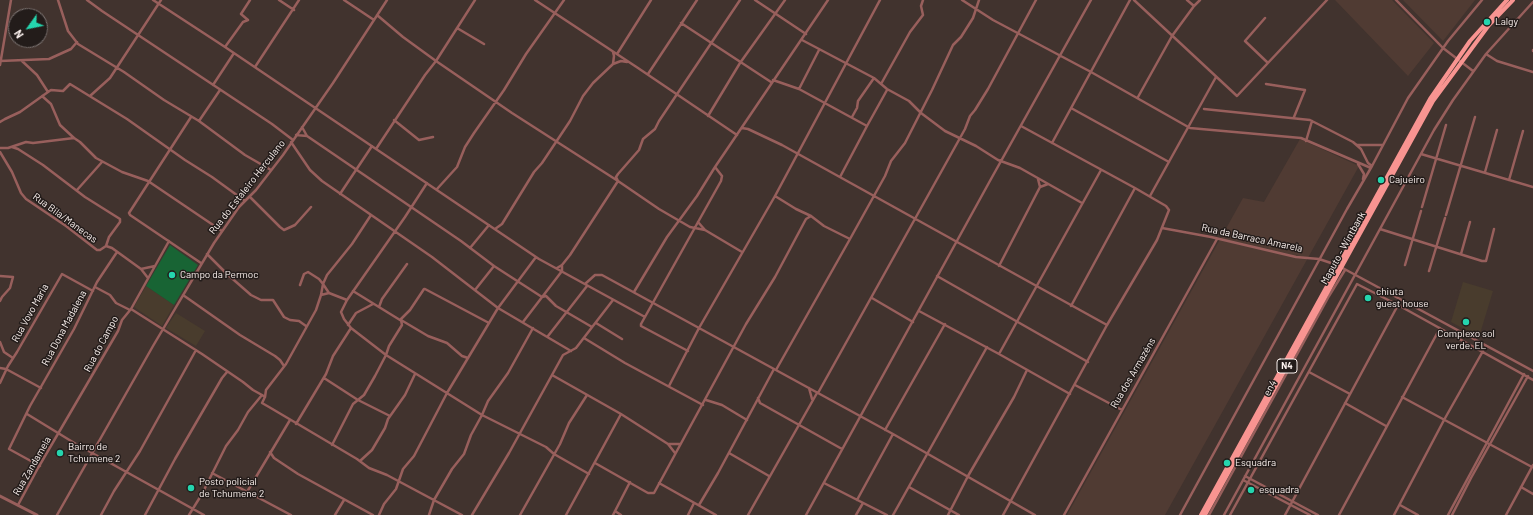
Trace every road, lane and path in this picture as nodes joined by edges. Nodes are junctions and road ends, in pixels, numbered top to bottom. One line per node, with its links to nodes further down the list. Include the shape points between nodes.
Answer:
1 (11, 0): 66 (street)
2 (58, 0): 52 (street, via 68,31)
3 (87, 0): 49 (street)
4 (153, 0): 36 (street)
5 (162, 0): 36 (street)
6 (250, 0): 55 (street, via 241,14 248,20 241,25)
7 (279, 0): 38 (street)
8 (299, 0): 38 (street)
9 (344, 0): 44 (street)
10 (387, 0): 42 (street, Rua do Estaleiro Herculano)
11 (475, 0): 46 (street)
12 (535, 0): 40 (street)
13 (564, 0): 40 (street)
14 (651, 0): 60 (street)
15 (697, 0): 45 (street)
16 (740, 0): 54 (street)
17 (755, 0): 41 (street)
18 (785, 0): 41 (street)
19 (828, 0): 47 (street)
20 (880, 0): 71 (street)
21 (923, 0): 81 (street, via 923,15 910,32)
22 (962, 0): 39 (street)
23 (979, 0): 39 (street)
24 (1036, 0): 48 (street)
25 (1092, 0): 62 (street)
26 (1130, 0): 75 (street)
27 (1134, 0): 50 (street)
28 (1187, 0): 37 (street)
29 (1200, 0): 37 (street)
30 (1327, 0): 69 (street)
31 (1396, 0): 56 (street)
32 (1482, 0): 56 (street)
33 (1507, 0): 64 (highway, Maputo - Wintbank / N4, via 1482,27)
34 (1513, 0): 64 (highway, Maputo - Wintbank / N4)
35 (1533, 2): 61 (street)
36 (159, 4): 49 (street); 55 (street)
37 (1194, 6): 50 (street)
38 (294, 10): 72 (street)
39 (976, 10): 48 (street); 97 (street, via 967,29 953,45)
40 (555, 13): 58 (street); 92 (street)
41 (776, 14): 47 (street); 68 (street)
42 (377, 15): 44 (street, Rua do Estaleiro Herculano); 65 (street)
43 (1265, 18): 69 (street, via 1245,40)
44 (374, 20): 94 (street, Rua do Estaleiro Herculano)
45 (681, 23): 54 (street); 77 (street)
46 (457, 28): 53 (street); 65 (street)
47 (806, 34): 51 (street)
48 (1018, 34): 62 (street); 122 (street)
49 (138, 36): 73 (street); 83 (street)
50 (1172, 36): 78 (street); 91 (street)
51 (802, 40): 57 (street); 80 (street)
52 (77, 42): 63 (street, via 71,49 49,59); 73 (street)
53 (484, 44)
54 (712, 44): 68 (street); 88 (street)
55 (226, 47): 59 (street)
56 (1443, 48): 64 (street); 128 (street, via 1408,98)
57 (819, 50): 71 (street); 84 (street)
58 (612, 51): 60 (street); 70 (street)
59 (234, 53): 72 (street); 83 (street)
60 (617, 54): 67 (street)
61 (1486, 54): 74 (street); 76 (street, via 1497,61)
62 (1060, 56): 75 (street); 110 (street)
63 (22, 60): 66 (street); 87 (street, via 37,75)
64 (1459, 60): 74 (street); 214 (highway, Maputo - Wintbank / N4, via 1424,108)
65 (436, 61): 92 (street); 103 (street)
66 (0, 62)
67 (630, 62): 70 (street, via 621,61); 77 (street)
68 (740, 62): 80 (street); 98 (street)
69 (1268, 63): 78 (street, via 1238,96)
70 (613, 64): 124 (street, via 591,86)
71 (846, 64): 79 (street); 93 (street)
72 (255, 67): 94 (street)
73 (117, 68): 90 (street, via 108,81); 99 (street)
74 (1474, 71): 136 (street)
75 (1091, 72): 91 (street); 95 (street)
76 (1533, 72)
77 (648, 74): 88 (street)
78 (1216, 77): 112 (street)
79 (874, 78): 81 (street); 100 (street, via 858,101)
80 (772, 81): 84 (street); 104 (street)
81 (881, 84): 86 (street)
82 (1266, 84): 101 (street, via 1305,90)
83 (213, 85): 85 (street)
84 (798, 89): 93 (street)
85 (220, 90): 107 (street); 123 (street, via 272,124)
86 (887, 90): 97 (street, via 909,101); 109 (street)
87 (48, 92): 89 (street); 90 (street, via 63,91 70,84)
88 (677, 95): 98 (street); 153 (street, via 655,129 643,139 637,152 618,174)
89 (42, 96): 106 (street, via 20,112); 121 (street, via 51,104 60,125)
90 (90, 96): 132 (street)
91 (1138, 97): 112 (street)
92 (496, 101): 124 (street); 160 (street, via 471,137 457,167)
93 (825, 103): 100 (street); 135 (street)
94 (316, 108): 111 (street, Rua do Estaleiro Herculano); 129 (street)
95 (1071, 108): 126 (street); 140 (street)
96 (1204, 109): 101 (street)
97 (920, 113): 122 (street, via 945,131); 165 (street, via 903,146 890,161)
98 (708, 116): 118 (street)
99 (191, 117): 107 (street); 132 (street)
100 (852, 117): 109 (street)
101 (1294, 117): 105 (street)
102 (1475, 117): 142 (street)
103 (394, 120): 120 (street, via 418,140); 133 (street)
104 (747, 121): 113 (street); 114 (street)
105 (1312, 121): 125 (street); 127 (street)
106 (0, 122)
107 (199, 122): 145 (street)
108 (1446, 125): 137 (street)
109 (867, 126): 149 (street)
110 (1020, 126): 126 (street); 138 (street)
111 (302, 127): 117 (street, Rua do Estaleiro Herculano); 119 (street)
112 (1188, 127): 125 (street); 140 (street)
113 (742, 128): 114 (street); 118 (street)
114 (748, 130): 135 (street)
115 (1497, 130): 148 (street)
116 (1523, 131): 151 (street)
117 (296, 135): 119 (street); 123 (street, Rua do Estaleiro Herculano)
118 (737, 135): 143 (street)
119 (308, 136): 146 (street)
120 (432, 137)
121 (74, 138): 130 (street, via 26,142); 139 (street)
122 (960, 138): 138 (street); 177 (street)
123 (292, 141): 145 (street, Rua do Estaleiro Herculano); 162 (street, via 316,176)
124 (556, 141): 153 (street); 181 (street)
125 (1306, 141): 141 (street)
126 (1052, 143): 147 (street)
127 (1357, 145): 128 (street); 144 (street)
128 (1383, 145): 144 (street)
129 (372, 146): 133 (street); 146 (street)
130 (12, 147): 131 (street); 161 (street, via 43,165)
131 (0, 148)
132 (171, 149): 152 (street); 167 (street)
133 (376, 149): 155 (street)
134 (0, 152): 197 (street, Rua Bila/Manecas, via 26,200 97,250)
135 (797, 154): 149 (street); 164 (street)
136 (1421, 154): 137 (street); 186 (street)
137 (1437, 158): 142 (street); 170 (street)
138 (1002, 161): 150 (street); 196 (street)
139 (102, 162): 152 (street); 161 (street)
140 (1169, 162): 166 (street)
141 (1357, 163): 144 (street); 154 (street, via 1364,174)
142 (1461, 164): 148 (street); 198 (street)
143 (715, 167): 178 (street); 179 (street, via 722,179)
144 (1371, 167): 154 (street)
145 (271, 170): 163 (street, Rua do Estaleiro Herculano)
146 (356, 170): 162 (street); 171 (street)
147 (1101, 170): 159 (street); 168 (street)
148 (1485, 172): 151 (street)
149 (840, 177): 165 (street)
150 (1038, 179): 156 (street); 157 (street)
151 (1509, 180): 158 (street)
152 (148, 181): 189 (street); 195 (street, via 129,214)
153 (618, 181): 178 (street); 208 (street)
154 (1363, 182): 205 (street)
155 (427, 183): 160 (street); 171 (street)
156 (1048, 184): 157 (street); 168 (street)
157 (1040, 187): 212 (street)
158 (1533, 187)
159 (1135, 188): 166 (street); 246 (street)
160 (437, 189): 182 (street)
161 (77, 190): 197 (street, via 120,220)
162 (340, 194): 174 (street)
163 (250, 196): 167 (street, Rua do Estaleiro Herculano); 169 (street, via 284,230 295,226)
164 (775, 196): 173 (street, via 798,211); 201 (street)
165 (873, 196): 177 (street); 192 (street)
166 (1150, 196): 183 (street, via 1169,210)
167 (245, 201): 189 (street, Rua do Estaleiro Herculano)
168 (1082, 203): 228 (street)
169 (311, 207)
170 (1422, 207)
171 (412, 208): 190 (street); 199 (street)
172 (1421, 211): 194 (street)
173 (806, 213): 175 (street); 176 (street)
174 (371, 215): 190 (street); 223 (street)
175 (811, 216): 176 (street); 192 (street, via 824,226)
176 (806, 219): 275 (street)
177 (915, 219): 196 (street); 238 (street)
178 (679, 221): 185 (street); 227 (street)
179 (698, 222): 185 (street); 188 (street)
180 (1470, 222): 203 (street)
181 (502, 224): 184 (street); 191 (street)
182 (489, 225): 184 (street); 199 (street)
183 (1162, 228): 193 (street, Rua da Barraca Amarela); 265 (street)
184 (495, 229): 191 (street)
185 (694, 229): 188 (street); 242 (street)
186 (1380, 229): 194 (street); 218 (street)
187 (1494, 229): 203 (street, via 1486,261)
188 (705, 230): 201 (street)
189 (222, 231): 202 (street, Rua do Estaleiro Herculano)
190 (395, 231): 230 (street); 232 (street)
191 (501, 233): 204 (street)
192 (850, 239): 290 (street)
193 (1217, 239): 205 (street, Rua da Barraca Amarela, via 1296,257); 322 (street, Rua dos Armazéns)
194 (1413, 240): 198 (street); 209 (street)
195 (169, 241): 206 (street); 210 (street, Rua do Campo)
196 (957, 242): 212 (street); 220 (street)
197 (106, 246): 200 (street, Rua Bila/Manecas)
198 (1436, 247): 203 (street); 217 (street)
199 (470, 248): 211 (street)
200 (117, 252): 215 (street, Rua Bila/Manecas); 226 (street, Rua Dona Madalena)
201 (742, 252): 268 (street)
202 (207, 254): 206 (street, Rua do Estaleiro Herculano); 263 (street, via 251,295 261,300 273,300 284,317)
203 (1461, 254)
204 (536, 257): 213 (street); 222 (street)
205 (1319, 259): 214 (street, Rua da Barraca Amarela); 417 (street)
206 (201, 263): 235 (street, Rua do Estaleiro Herculano)
207 (407, 264): 247 (street)
208 (562, 265): 213 (street); 216 (street)
209 (1405, 265)
210 (156, 266): 215 (street); 221 (street, Rua do Campo)
211 (494, 266): 222 (street); 230 (street)
212 (999, 266): 228 (street)
213 (556, 268): 216 (street)
214 (1341, 268): 218 (street, Rua da Barraca Amarela); 418 (highway, Maputo - Wintbank / N4); 419 (highway, Maputo - Wintbank / N4); 420 (street, en4, via 1329,296)
215 (141, 269): 221 (street, Rua Bila/Manecas)
216 (562, 271): 225 (street); 237 (street)
217 (1429, 271)
218 (1355, 275): 292 (street, Rua da Barraca Amarela); 361 (street)
219 (0, 276): 241 (street, via 13,278)
220 (937, 276): 250 (street); 255 (street)
221 (148, 278): 249 (street, Rua do Campo)
222 (518, 282): 237 (street); 248 (street)
223 (322, 284): 224 (street, via 308,272 304,274); 234 (street); 236 (street)
224 (300, 285)
225 (586, 285): 229 (street, via 595,275 600,274); 240 (street); 251 (street)
226 (95, 287): 231 (street, Rua Dona Madalena); 249 (street)
227 (636, 287): 229 (street); 233 (street)
228 (1036, 287): 246 (street); 255 (street)
229 (629, 289): 233 (street)
230 (475, 290): 244 (street)
231 (93, 291): 283 (street, Rua Vovo Maria, via 62,274); 304 (street, Rua Dona Madalena)
232 (353, 291): 239 (street); 243 (street)
233 (634, 292): 242 (street)
234 (329, 293): 236 (street); 239 (street)
235 (183, 295): 270 (street, Rua do Estaleiro Herculano); 286 (street, via 240,335 279,358)
236 (321, 295): 263 (street, via 316,310)
237 (542, 297): 251 (street, via 546,296); 256 (street)
238 (872, 298): 257 (street); 307 (street)
239 (347, 300): 264 (street, via 341,312)
240 (613, 300): 253 (street); 260 (street)
241 (0, 301)
242 (653, 302): 253 (street); 268 (street)
243 (374, 304): 247 (street); 264 (street, via 356,313)
244 (492, 304): 248 (street); 252 (street)
245 (1398, 305): 269 (street); 294 (street, via 1357,284); 310 (street)
246 (1071, 306): 265 (street)
247 (379, 307): 254 (street)
248 (498, 308): 252 (street); 256 (street)
249 (130, 310): 270 (street); 335 (street, Rua do Campo)
250 (919, 311): 257 (street); 261 (street)
251 (566, 312): 266 (street); 271 (street)
252 (493, 314): 259 (street)
253 (645, 317): 279 (street, via 641,326)
254 (402, 320): 258 (street); 259 (street, via 425,289); 262 (street)
255 (1017, 321): 282 (street); 285 (street)
256 (523, 322): 267 (street)
257 (913, 322): 327 (street)
258 (408, 323): 262 (street); 284 (street, via 428,336 447,343)
259 (488, 323): 284 (street)
260 (596, 323): 266 (street); 273 (street)
261 (945, 324): 276 (street); 334 (street)
262 (402, 325): 281 (street, via 388,346)
263 (306, 326): 286 (street)
264 (350, 326): 281 (street); 299 (street)
265 (1107, 326): 285 (street)
266 (592, 327): 272 (street)
267 (533, 328): 271 (street); 325 (street)
268 (699, 328): 275 (street); 279 (street)
269 (1440, 328): 280 (street); 313 (street)
270 (163, 330): 277 (street); 345 (street, Rua do Estaleiro Herculano)
271 (548, 336): 278 (street)
272 (584, 338): 278 (street); 303 (street)
273 (622, 338)
274 (0, 342): 283 (street, via 5,353)
275 (734, 347): 290 (street); 317 (street)
276 (987, 347): 282 (street); 349 (street)
277 (196, 350): 293 (street); 356 (street)
278 (571, 351): 297 (street, via 562,355)
279 (688, 351): 303 (street)
280 (1482, 352): 296 (street); 330 (street)
281 (386, 354): 295 (street); 316 (street, via 364,395)
282 (999, 354): 291 (street)
283 (13, 358): 289 (street, Rua Vovo Maria)
284 (468, 358): 308 (street)
285 (1088, 362): 302 (street)
286 (284, 366): 306 (street)
287 (1533, 366): 292 (street)
288 (0, 368): 289 (street)
289 (6, 369): 301 (street, Rua Vovo Maria); 304 (street)
290 (775, 369): 305 (street); 314 (street)
291 (1027, 370): 309 (street); 360 (street)
292 (1532, 370)
293 (227, 372): 311 (street); 371 (street)
294 (1309, 372): 310 (street); 362 (street)
295 (415, 374): 308 (street); 326 (street)
296 (1524, 374): 298 (street); 338 (street)
297 (552, 375): 312 (street); 336 (street)
298 (1528, 376): 300 (street); 342 (street)
299 (324, 378): 316 (street); 331 (street)
300 (1533, 380)
301 (0, 383)
302 (1075, 385): 309 (street); 322 (street)
303 (669, 386): 320 (street)
304 (40, 388): 323 (street, Rua Dona Madalena)
305 (809, 388): 307 (street); 315 (street)
306 (266, 390): 311 (street); 311 (street)
307 (817, 393): 315 (street); 327 (street)
308 (447, 394): 325 (street); 364 (street, via 414,456 403,469)
309 (1070, 394): 378 (street)
310 (1350, 394): 319 (street)
311 (262, 395): 328 (street, via 262,403); 357 (street, via 226,446)
312 (587, 395): 324 (street); 348 (street)
313 (1402, 397): 330 (street); 333 (street)
314 (758, 398): 318 (street); 321 (street)
315 (812, 399): 332 (street)
316 (358, 400): 326 (street); 341 (street, via 353,404)
317 (706, 400): 320 (street); 329 (street, via 722,405)
318 (760, 403): 321 (street); 332 (street)
319 (1345, 403): 333 (street); 381 (street)
320 (703, 404): 340 (street)
321 (755, 405): 329 (street)
322 (1122, 410): 416 (street, Rua dos Armazéns)
323 (27, 414): 335 (street); 354 (street, Rua Dona Madalena, via 9,448)
324 (621, 414): 339 (street); 353 (street)
325 (482, 415): 336 (street); 376 (street, via 464,454)
326 (390, 416): 352 (street, via 370,452)
327 (860, 416): 334 (street); 343 (street)
328 (290, 420): 331 (street); 344 (street)
329 (747, 420): 347 (street)
330 (1444, 420): 338 (street); 382 (street)
331 (296, 424): 341 (street)
332 (798, 424): 343 (street); 359 (street)
333 (1386, 426): 426 (street)
334 (885, 430): 337 (street)
335 (59, 434): 345 (street); 354 (street, Rua Zandamela)
336 (518, 434): 348 (street, via 546,447); 400 (street)
337 (893, 434): 349 (street); 377 (street)
338 (1487, 443): 342 (street); 429 (street)
339 (668, 444): 340 (street); 346 (street)
340 (680, 444): 346 (street)
341 (332, 445): 352 (street)
342 (1491, 445): 355 (street); 430 (street)
343 (842, 449): 367 (street)
344 (270, 452): 350 (street); 351 (street)
345 (92, 453): 356 (street); 389 (street, Rua do Estaleiro Herculano)
346 (675, 453): 366 (street)
347 (729, 453): 359 (street); 383 (street)
348 (554, 454): 358 (street); 401 (street)
349 (926, 454): 360 (street); 369 (street)
350 (267, 457): 351 (street); 372 (street)
351 (274, 458): 375 (street)
352 (360, 461): 364 (street, via 369,468)
353 (595, 463): 358 (street); 365 (street)
354 (40, 466): 384 (street, Rua Zandamela)
355 (1532, 466): 370 (street)
356 (127, 471): 371 (street); 390 (street)
357 (212, 473): 372 (street); 385 (street)
358 (589, 474): 402 (street)
359 (770, 476): 407 (street)
360 (968, 476): 378 (street); 387 (street)
361 (1245, 476): 362 (street); 363 (street)
362 (1250, 479): 368 (street); 381 (street)
363 (1243, 480): 368 (street); 421 (street)
364 (399, 481): 376 (street); 397 (street)
365 (630, 482): 366 (street, via 651,493 655,491); 386 (street)
366 (659, 482): 379 (street)
367 (824, 483): 377 (street); 408 (street)
368 (1248, 483): 381 (street); 422 (street)
369 (909, 487): 387 (street); 411 (street)
370 (1521, 487): 373 (street); 431 (street)
371 (159, 489): 385 (street); 391 (street)
372 (247, 492): 394 (street)
373 (1533, 494)
374 (0, 496): 384 (street)
375 (344, 500): 395 (street); 396 (street)
376 (434, 500): 398 (street); 399 (street)
377 (857, 500): 380 (street)
378 (1011, 501): 414 (street); 415 (street)
379 (694, 503): 383 (street); 405 (street)
380 (863, 503): 409 (street); 410 (street)
381 (1292, 503): 423 (street); 424 (street); 425 (street)
382 (1400, 504): 427 (street); 428 (street)
383 (699, 505): 406 (street)
384 (18, 506): 388 (street)
385 (193, 508): 392 (street); 393 (street)
386 (615, 511): 403 (street); 404 (street)
387 (951, 511): 412 (street); 413 (street)
388 (37, 515)
389 (57, 515)
390 (101, 515)
391 (145, 515)
392 (189, 515)
393 (204, 515)
394 (291, 515)
395 (335, 515)
396 (373, 515)
397 (379, 515)
398 (429, 515)
399 (462, 515)
400 (472, 515)
401 (520, 515)
402 (566, 515)
403 (613, 515)
404 (621, 515)
405 (688, 515)
406 (716, 515)
407 (748, 515)
408 (806, 515)
409 (856, 515)
410 (887, 515)
411 (893, 515)
412 (948, 515)
413 (959, 515)
414 (1003, 515)
415 (1035, 515)
416 (1064, 515)
417 (1180, 515)
418 (1201, 515)
419 (1205, 515)
420 (1209, 515)
421 (1224, 515)
422 (1230, 515)
423 (1285, 515)
424 (1310, 515)
425 (1318, 515)
426 (1339, 515)
427 (1394, 515)
428 (1418, 515)
429 (1448, 515)
430 (1452, 515)
431 (1506, 515)

